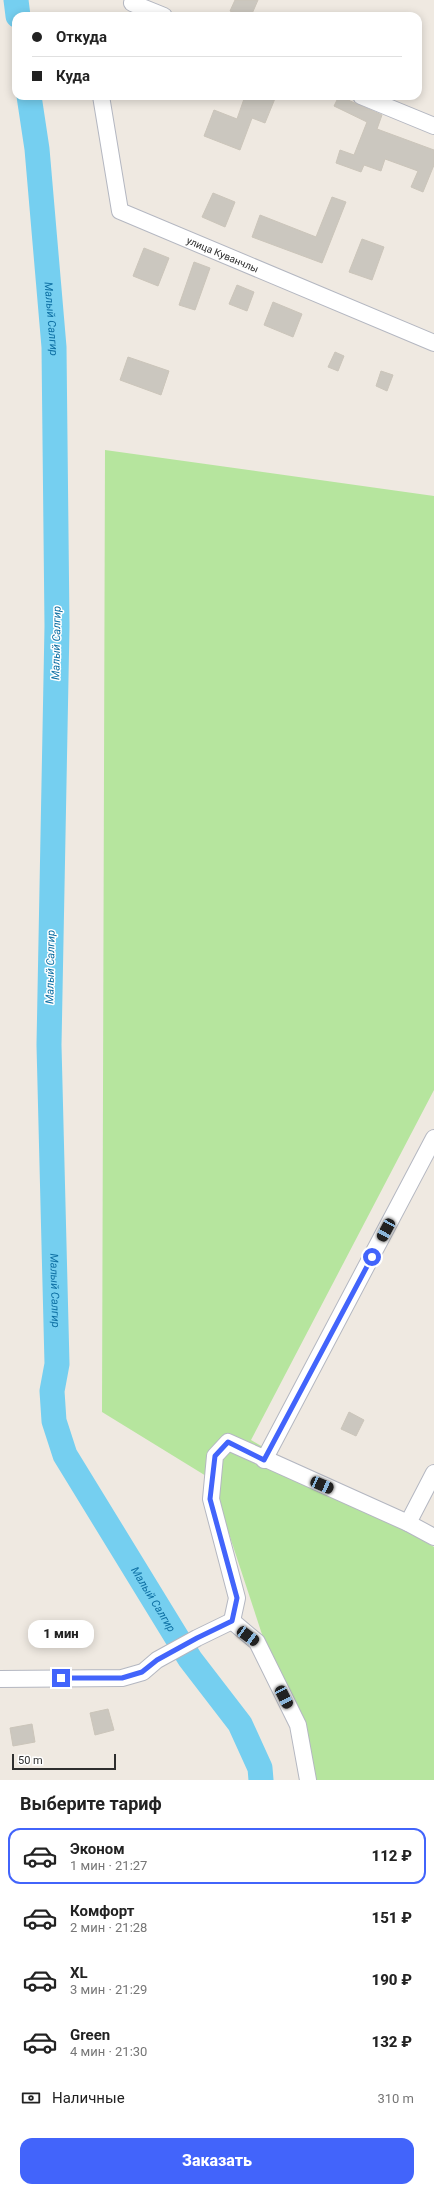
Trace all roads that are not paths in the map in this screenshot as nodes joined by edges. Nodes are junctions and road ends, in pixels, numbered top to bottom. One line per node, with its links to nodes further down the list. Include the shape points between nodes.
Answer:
1 (131, 6): 2 (street)
2 (151, 12)
3 (101, 100): 6 (street, улица Куванчлы, via 120,211)
4 (371, 100): 5 (street)
5 (434, 126)
6 (434, 343)
7 (434, 1138): 8 (street)
8 (264, 1460): 10 (street); 12 (street, via 228,1442 215,1456 210,1499 237,1598)
9 (434, 1473): 10 (street)
10 (408, 1523): 11 (street)
11 (434, 1537)
12 (232, 1621): 13 (street, via 157,1660 142,1672 122,1678); 14 (street, via 257,1642 298,1725)
13 (0, 1679)
14 (308, 1780)

